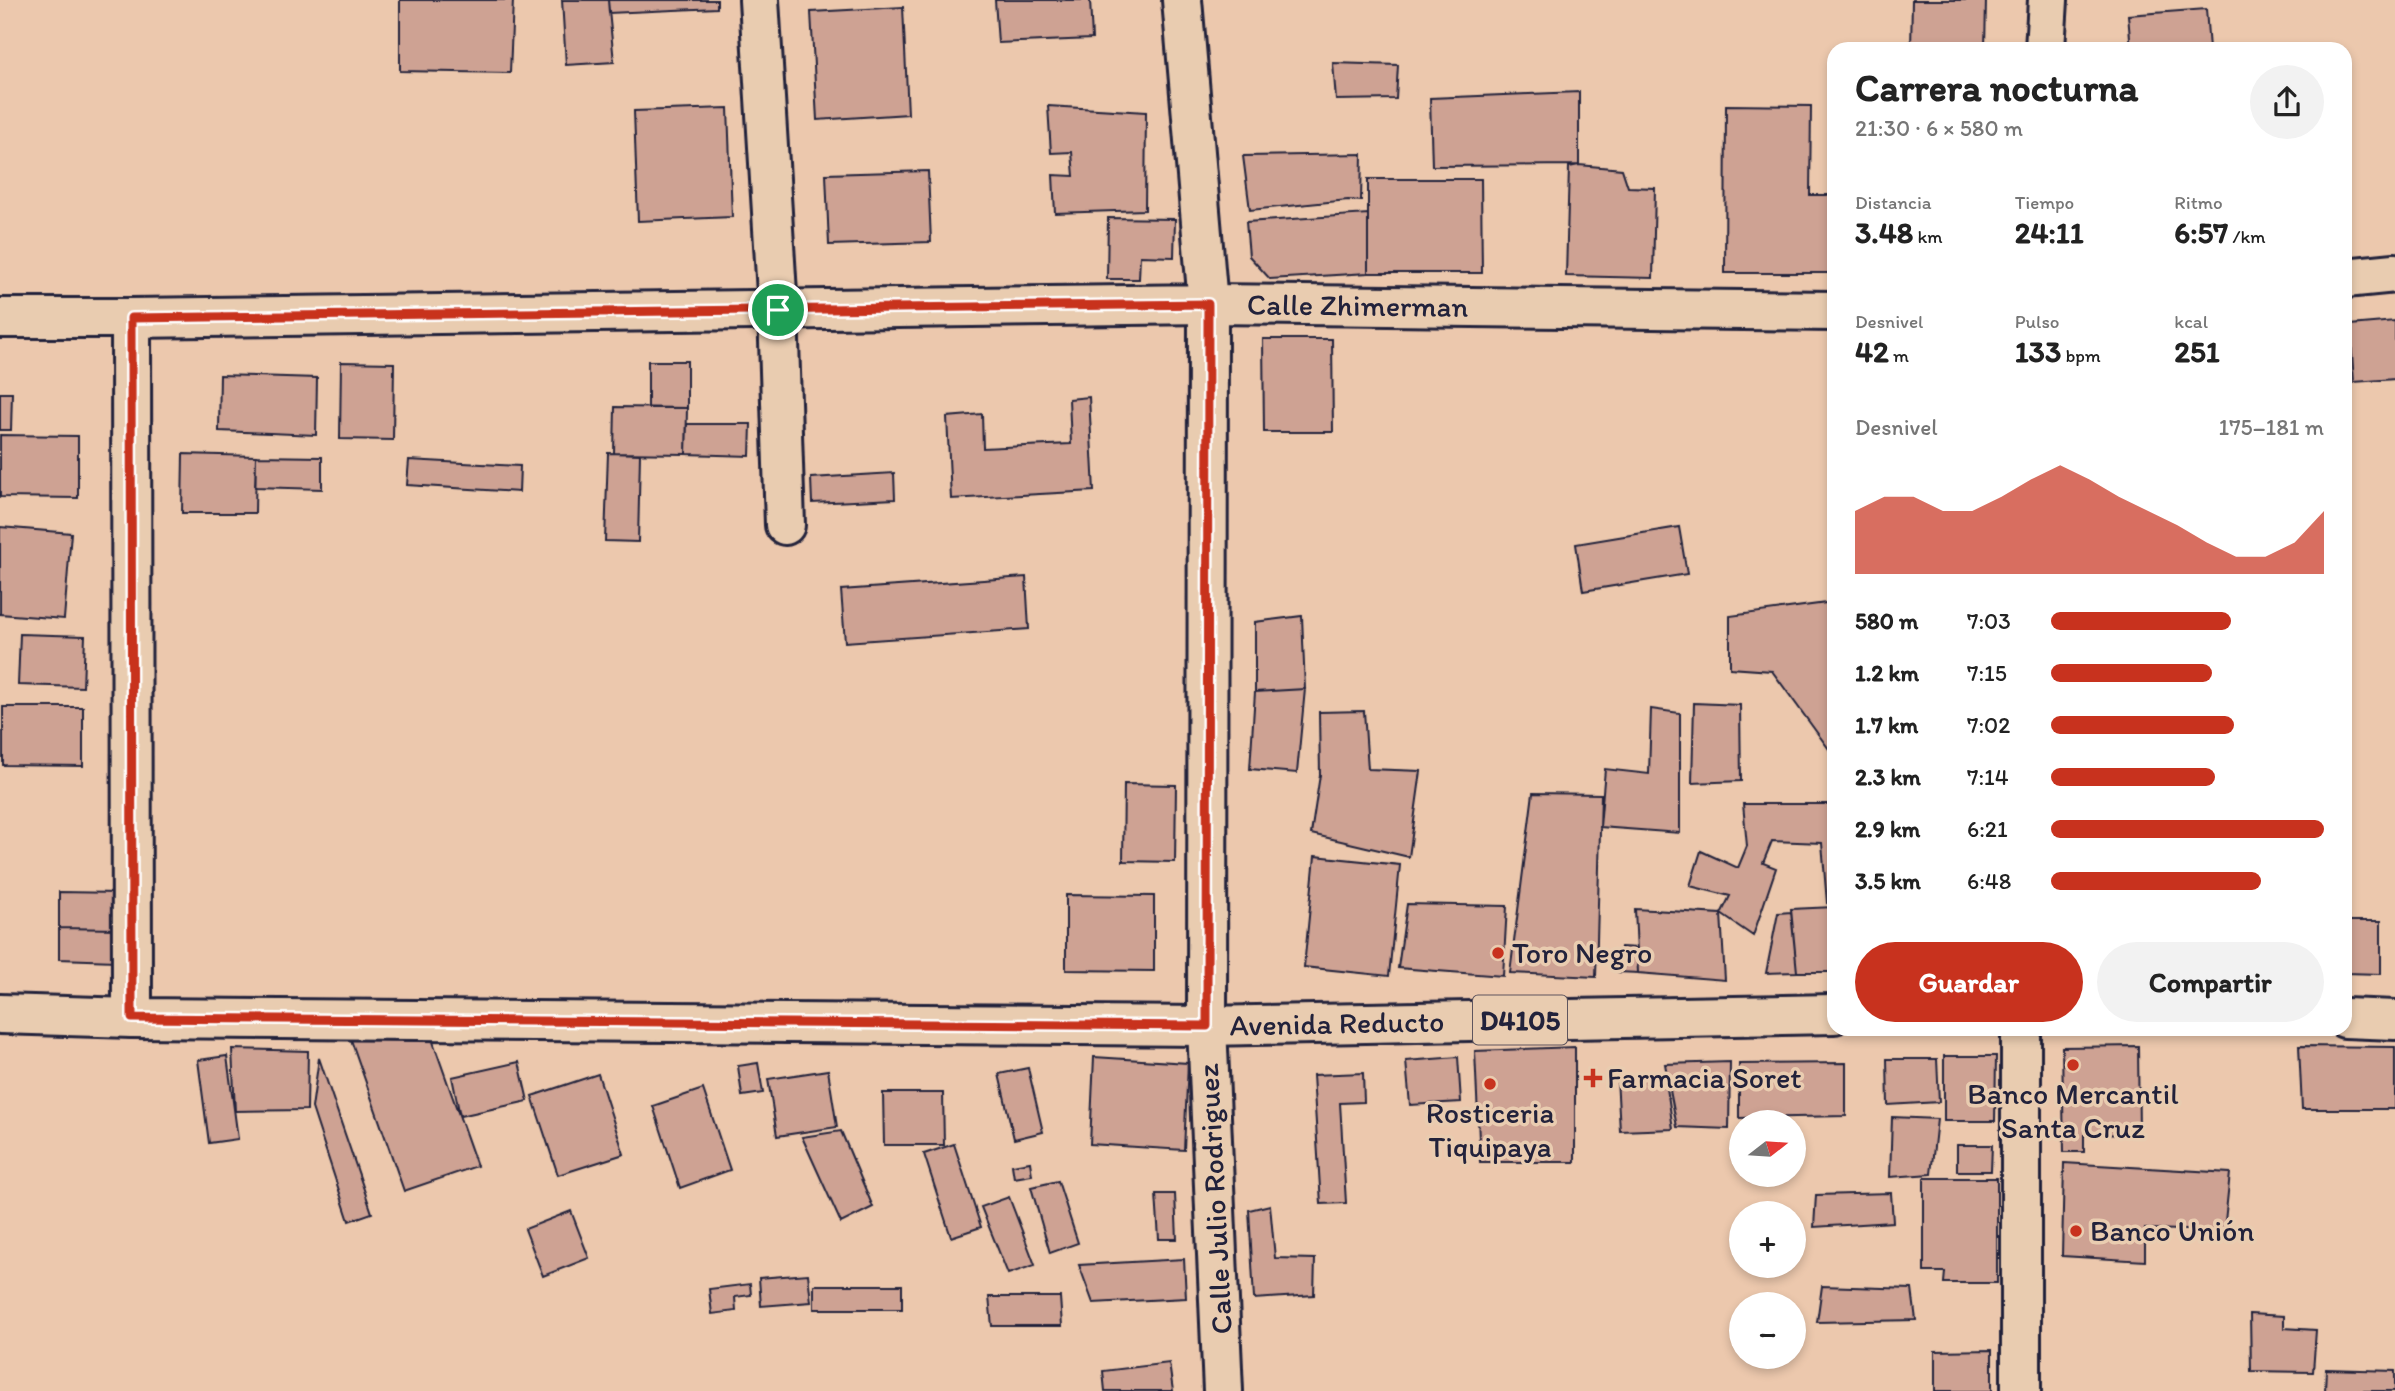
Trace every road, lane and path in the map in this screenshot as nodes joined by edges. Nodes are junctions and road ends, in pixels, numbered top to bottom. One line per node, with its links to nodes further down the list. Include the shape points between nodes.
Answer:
1 (760, 0): 8 (main road)
2 (1182, 0): 7 (main road, Calle Julio Rodriguez)
3 (2048, 0): 4 (main road)
4 (2045, 42)
5 (2395, 273): 6 (main road)
6 (2352, 277)
7 (1208, 304): 8 (main road, Calle Zhimerman); 9 (main road, Calle Zhimerman); 18 (main road, Calle Julio Rodriguez)
8 (778, 310): 11 (main road, Calle Zhimerman); 12 (main road)
9 (1827, 311)
10 (0, 318): 11 (main road, Calle Zhimerman)
11 (131, 318): 15 (main road)
12 (785, 525)
13 (0, 1014): 15 (main road, Avenida Reducto / D4105)
14 (1827, 1014): 18 (main road, Avenida Reducto / D4105)
15 (132, 1018): 18 (main road, Avenida Reducto / D4105)
16 (2352, 1018): 17 (main road)
17 (2395, 1020)
18 (1207, 1026): 20 (main road, Calle Julio Rodriguez)
19 (2021, 1036): 21 (main road)
20 (1223, 1391)
21 (2021, 1391)

